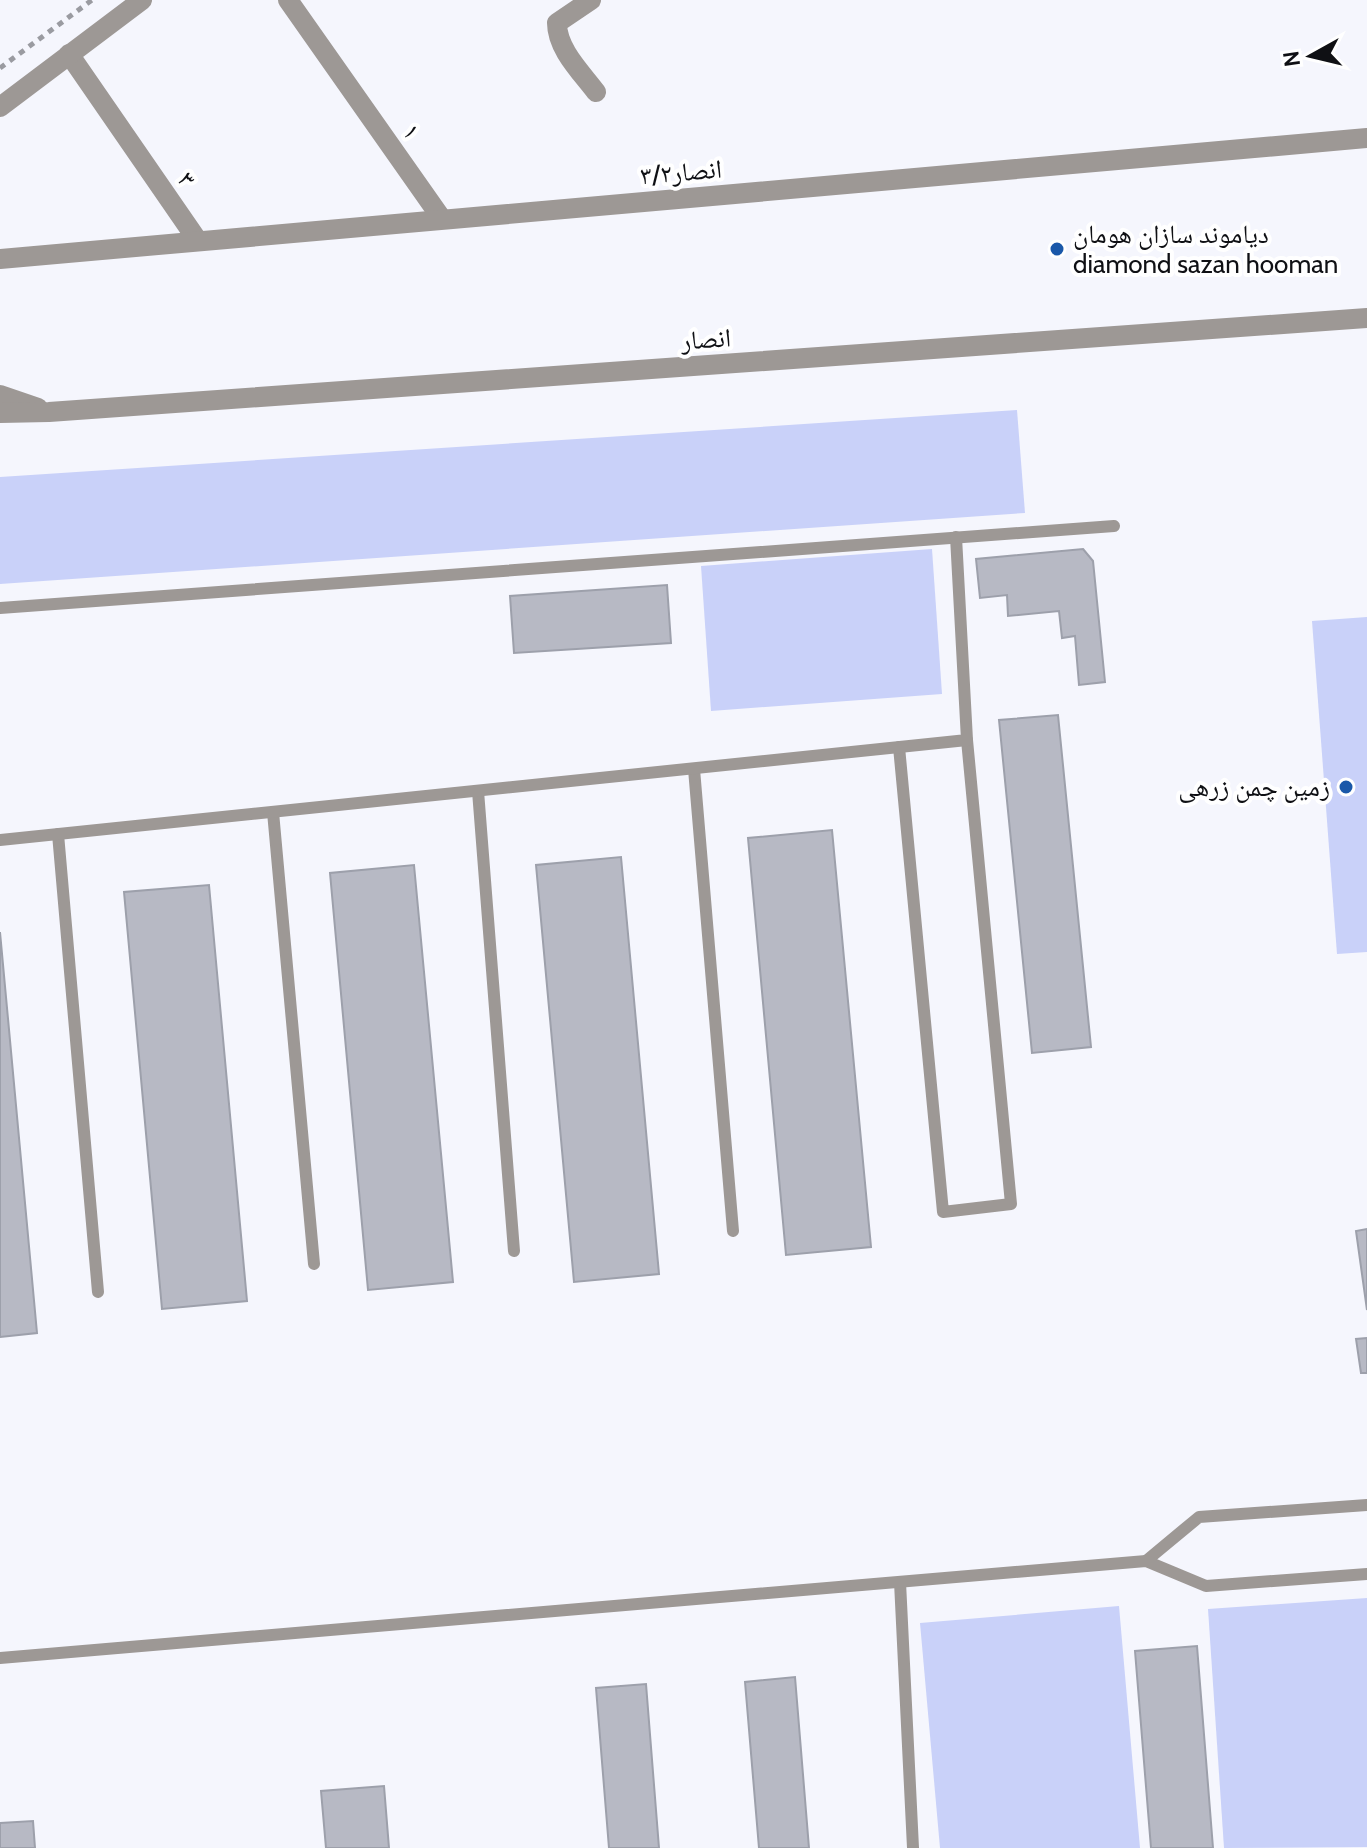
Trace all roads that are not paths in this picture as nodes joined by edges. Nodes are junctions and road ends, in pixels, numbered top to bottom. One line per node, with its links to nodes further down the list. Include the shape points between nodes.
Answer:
1 (142, 0): 4 (street)
2 (288, 0): 8 (street, ۱)
3 (591, 0): 5 (street, via 557,23 557,33)
4 (69, 54): 6 (street); 9 (street, ۳)
5 (596, 92)
6 (0, 107)
7 (1367, 138): 8 (street, انصار۳/۲)
8 (442, 219): 9 (street, انصار۳/۲)
9 (198, 241): 10 (street, انصار۳/۲)
10 (0, 259)
11 (1367, 318): 13 (street, انصار)
12 (0, 395): 13 (street, انصار)
13 (49, 412): 14 (street, انصار)
14 (0, 413)
15 (1114, 526): 16 (lane)
16 (956, 537): 17 (lane); 18 (lane)
17 (0, 608)
18 (967, 740): 19 (lane); 19 (lane, via 1011,1204 943,1212)
19 (899, 747): 20 (lane)
20 (694, 769): 21 (lane); 25 (lane)
21 (478, 791): 22 (lane); 26 (lane)
22 (273, 812): 23 (lane); 27 (lane)
23 (58, 834): 24 (lane); 28 (lane)
24 (0, 840)
25 (733, 1231)
26 (514, 1251)
27 (314, 1264)
28 (98, 1292)
29 (1367, 1505): 30 (lane, via 1199,1517)
30 (1146, 1561): 31 (lane, via 1206,1586); 32 (lane)
31 (1367, 1574)
32 (900, 1582): 33 (lane); 34 (lane)
33 (0, 1658)
34 (913, 1848)

